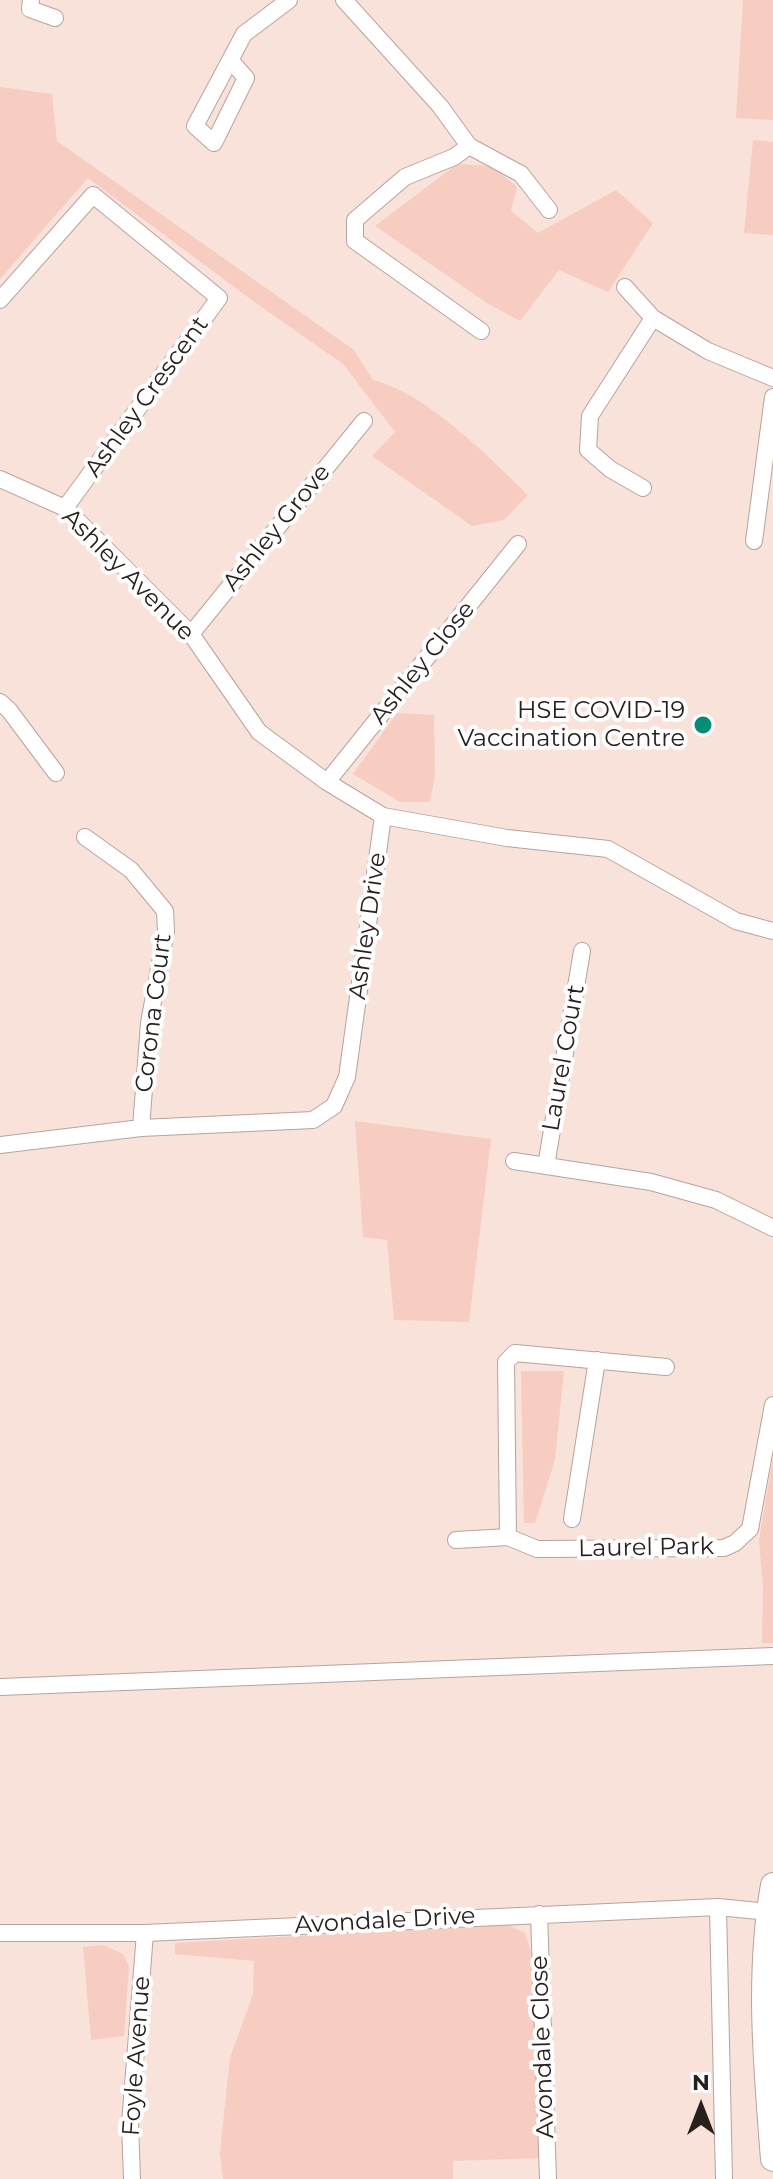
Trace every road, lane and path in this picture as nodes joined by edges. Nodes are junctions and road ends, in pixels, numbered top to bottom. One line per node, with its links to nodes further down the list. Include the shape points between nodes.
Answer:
1 (31, 0): 4 (street, via 30,9)
2 (289, 0): 5 (street, via 244,34)
3 (344, 0): 6 (street)
4 (55, 18)
5 (230, 60)
6 (469, 146): 7 (street, via 521,174); 11 (street, via 405,177 355,220 355,241)
7 (549, 210)
8 (625, 287): 10 (street)
9 (0, 300): 17 (street, Ashley Crescent, via 93,195 219,298)
10 (653, 318): 12 (street, via 708,351); 16 (street, via 590,416 588,450)
11 (481, 331)
12 (773, 378)
13 (773, 397): 18 (street)
14 (364, 421): 20 (street, Ashley Grove)
15 (0, 479): 17 (street, Ashley Avenue)
16 (643, 488)
17 (65, 508): 20 (street, Ashley Avenue)
18 (754, 541)
19 (518, 544): 23 (street, Ashley Close)
20 (191, 634): 23 (street, Ashley Avenue, via 259,732)
21 (0, 702): 22 (street)
22 (56, 773)
23 (327, 782): 24 (street, Ashley Avenue)
24 (383, 816): 26 (street, via 608,849 736,921); 28 (street, Ashley Drive, via 347,1077 334,1106 313,1120)
25 (85, 837): 28 (street, Corona Court, via 131,870 165,911)
26 (773, 931)
27 (582, 951): 31 (street, Laurel Court)
28 (141, 1128): 29 (street, Ashley Drive)
29 (0, 1145)
30 (514, 1161): 31 (street)
31 (546, 1166): 32 (street, via 651,1182 716,1200)
32 (773, 1228)
33 (597, 1360): 34 (street); 36 (street, Laurel Park); 37 (street, via 515,1353 506,1362)
34 (666, 1367)
35 (773, 1405): 37 (street, Laurel Park, via 750,1529 735,1543 724,1548 537,1549)
36 (572, 1519)
37 (508, 1537): 38 (street, Laurel Park)
38 (456, 1540)
39 (773, 1656): 40 (street)
40 (0, 1687)
41 (773, 1885): 43 (street)
42 (718, 1907): 43 (street, Avondale Drive); 44 (street, Avondale Drive); 50 (street)
43 (769, 1912): 47 (street, via 764,2015)
44 (539, 1914): 46 (street, Avondale Drive); 49 (street, Avondale Close)
45 (0, 1933): 46 (street, Avondale Drive)
46 (145, 1933): 48 (street, Foyle Avenue, via 130,2124)
47 (772, 2143)
48 (132, 2179)
49 (548, 2179)
50 (724, 2179)

